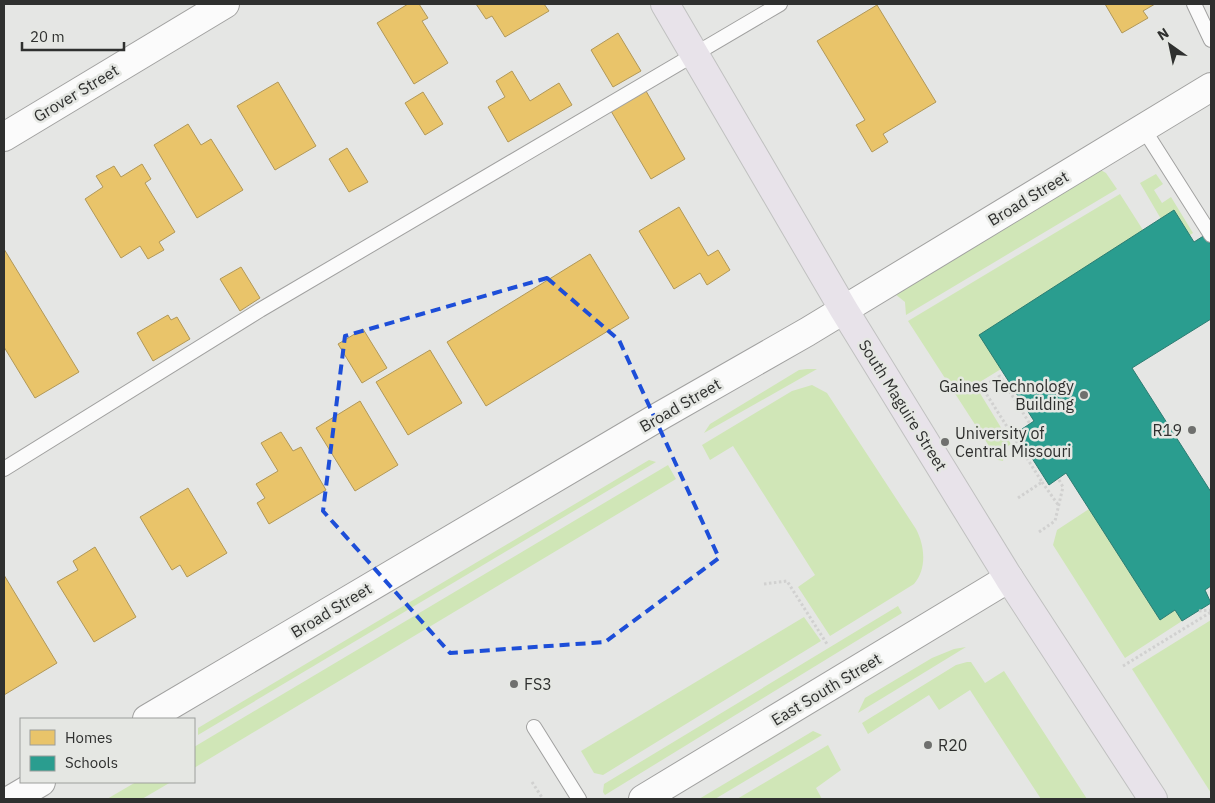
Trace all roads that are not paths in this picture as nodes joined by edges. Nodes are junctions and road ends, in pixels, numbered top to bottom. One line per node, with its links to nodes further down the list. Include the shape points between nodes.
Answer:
1 (225, 4): 9 (street, Grover Street)
2 (665, 4): 6 (main road, South Maguire Street)
3 (780, 4): 6 (lane)
4 (1194, 4): 5 (lane)
5 (1211, 40)
6 (695, 55): 11 (main road, South Maguire Street); 12 (lane, via 260,310)
7 (1211, 87): 8 (street, Broad Street)
8 (1144, 128): 10 (lane); 11 (street, Broad Street)
9 (4, 137)
10 (1211, 235)
11 (844, 310): 13 (main road, South Maguire Street); 14 (street, Broad Street)
12 (4, 469)
13 (1009, 578): 19 (street, East South Street); 20 (main road, South Maguire Street)
14 (149, 718)
15 (534, 727): 18 (lane)
16 (39, 783): 17 (street)
17 (12, 799)
18 (578, 799)
19 (644, 799)
20 (1153, 799)

